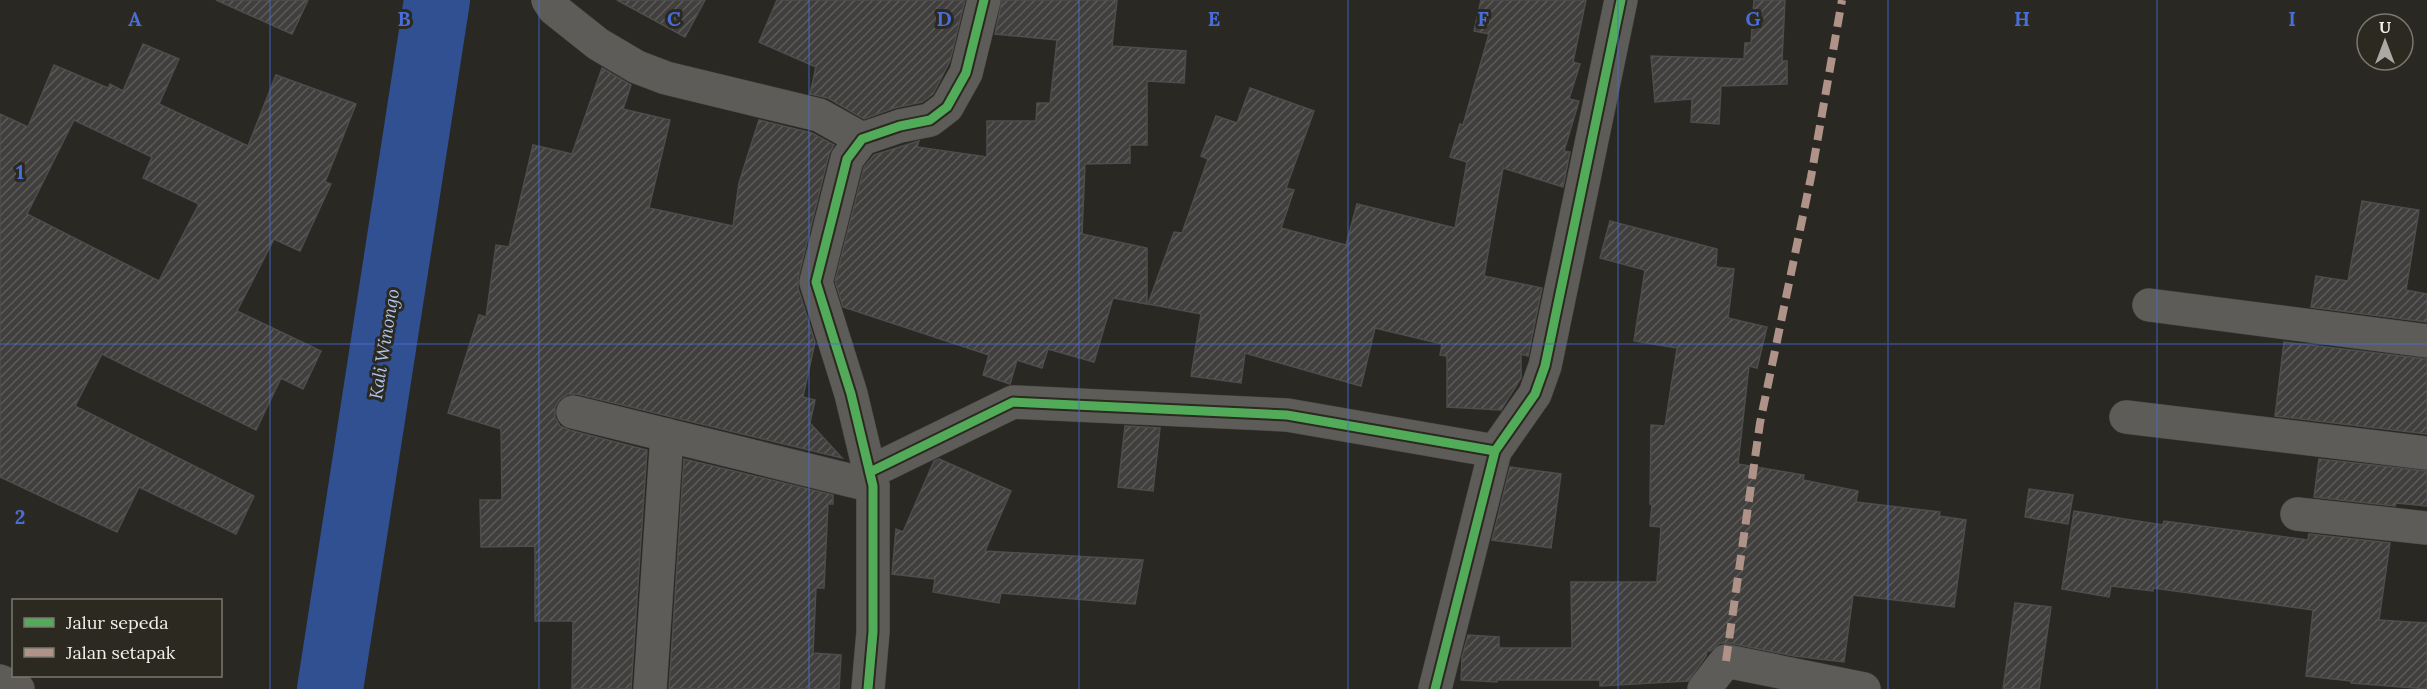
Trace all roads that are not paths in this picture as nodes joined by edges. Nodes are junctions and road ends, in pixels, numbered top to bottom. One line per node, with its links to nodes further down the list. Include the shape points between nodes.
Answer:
1 (548, 0): 4 (street, via 598,44 637,67 666,78 819,115)
2 (984, 0): 4 (street, via 966,73 947,107 930,120)
3 (1621, 0): 10 (street, via 1545,366 1535,394)
4 (862, 139): 12 (street, via 847,159 816,282 852,394)
5 (2149, 305): 6 (street)
6 (2427, 340)
7 (573, 412): 9 (street)
8 (2126, 417): 11 (street)
9 (667, 435): 12 (street); 17 (street)
10 (1495, 451): 12 (street, via 1287,415 1013,402); 19 (street)
11 (2427, 453)
12 (871, 479): 18 (street, via 873,632)
13 (2296, 514): 14 (street)
14 (2427, 528)
15 (0, 681): 16 (street)
16 (18, 689)
17 (650, 689)
18 (868, 689)
19 (1435, 689)
20 (1704, 689): 21 (street, via 1726,661)
21 (1864, 689)

